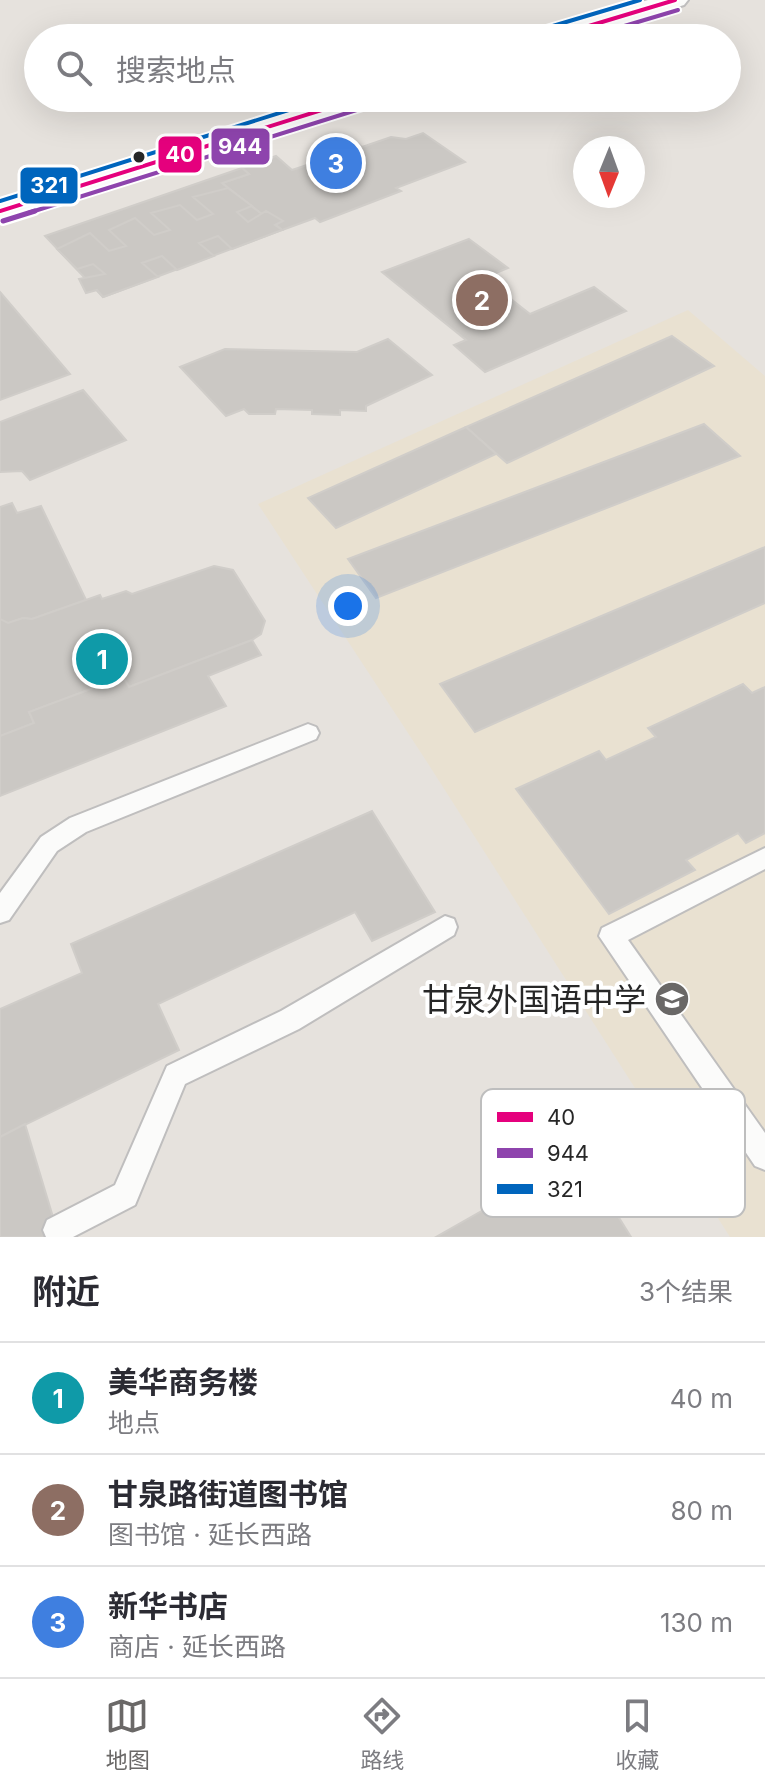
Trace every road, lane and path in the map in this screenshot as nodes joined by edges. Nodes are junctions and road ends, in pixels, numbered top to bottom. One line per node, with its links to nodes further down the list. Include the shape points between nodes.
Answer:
1 (675, 0): 2 (street)
2 (595, 24)
3 (315, 112): 4 (street)
4 (0, 211)
5 (308, 733): 7 (lane, via 78,825 49,844)
6 (765, 858): 9 (lane, via 611,936)
7 (0, 912)
8 (445, 927): 12 (lane, via 290,1020 176,1075 125,1195)
9 (718, 1089)
10 (745, 1127): 11 (lane)
11 (765, 1156)
12 (57, 1230)

